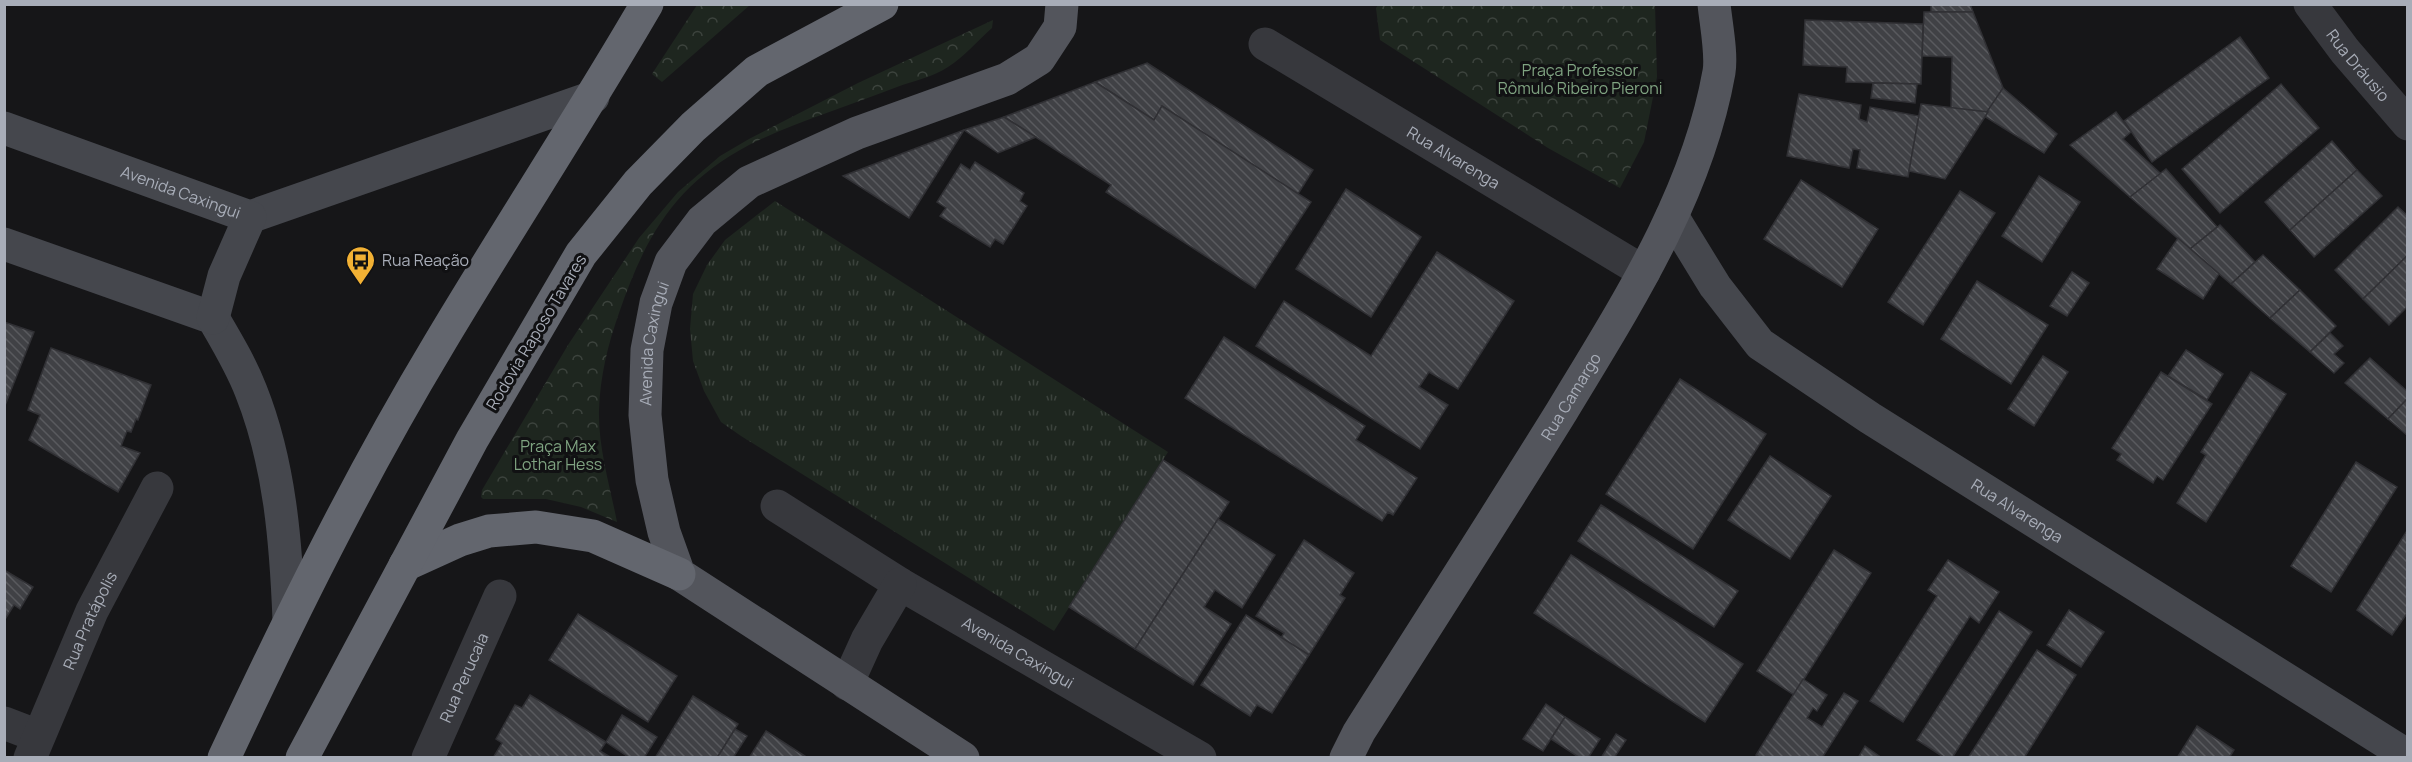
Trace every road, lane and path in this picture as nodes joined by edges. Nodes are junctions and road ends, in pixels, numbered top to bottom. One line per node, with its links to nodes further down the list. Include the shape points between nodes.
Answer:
1 (647, 4): 7 (highway)
2 (882, 4): 18 (highway, Rodovia Raposo Tavares, via 757,71 693,127 638,183 581,254 472,440)
3 (1062, 4): 19 (main road, Avenida Caxingui, via 1060,27 1039,59 1007,80 857,133 749,182 702,221 671,262 656,303 647,350 645,415 652,480)
4 (1714, 4): 11 (main road, Rua Camargo, via 1720,70 1701,141)
5 (2310, 4): 9 (street, Rua Dráusio)
6 (1265, 44): 14 (street, Rua Alvarenga)
7 (593, 97): 12 (street, Avenida Caxingui); 22 (highway, via 438,344)
8 (4, 114): 10 (street)
9 (2408, 124)
10 (17, 133): 12 (street, Avenida Caxingui)
11 (1672, 216): 14 (main road, Rua Camargo); 26 (street, Rua Alvarenga, via 1715,286 1760,344 1870,418)
12 (250, 217): 15 (street, via 224,276)
13 (4, 244): 15 (street)
14 (1644, 272): 32 (main road, Rua Camargo)
15 (213, 318): 22 (street, via 242,370 275,474 285,541)
16 (158, 488): 25 (street, Rua Pratápolis, via 92,611)
17 (777, 506): 20 (street, Avenida Caxingui)
18 (405, 565): 19 (highway, via 489,531 536,527 593,536); 28 (highway, Rodovia Raposo Tavares)
19 (679, 574): 23 (main road)
20 (900, 584): 23 (street); 31 (street, Avenida Caxingui)
21 (500, 597): 29 (street, Rua Perucaia)
22 (289, 620): 27 (highway)
23 (847, 684): 30 (main road)
24 (4, 723): 25 (street)
25 (34, 747)
26 (2408, 756)
27 (224, 758)
28 (302, 758)
29 (428, 758)
30 (963, 758)
31 (1200, 758)
32 (1346, 758)

